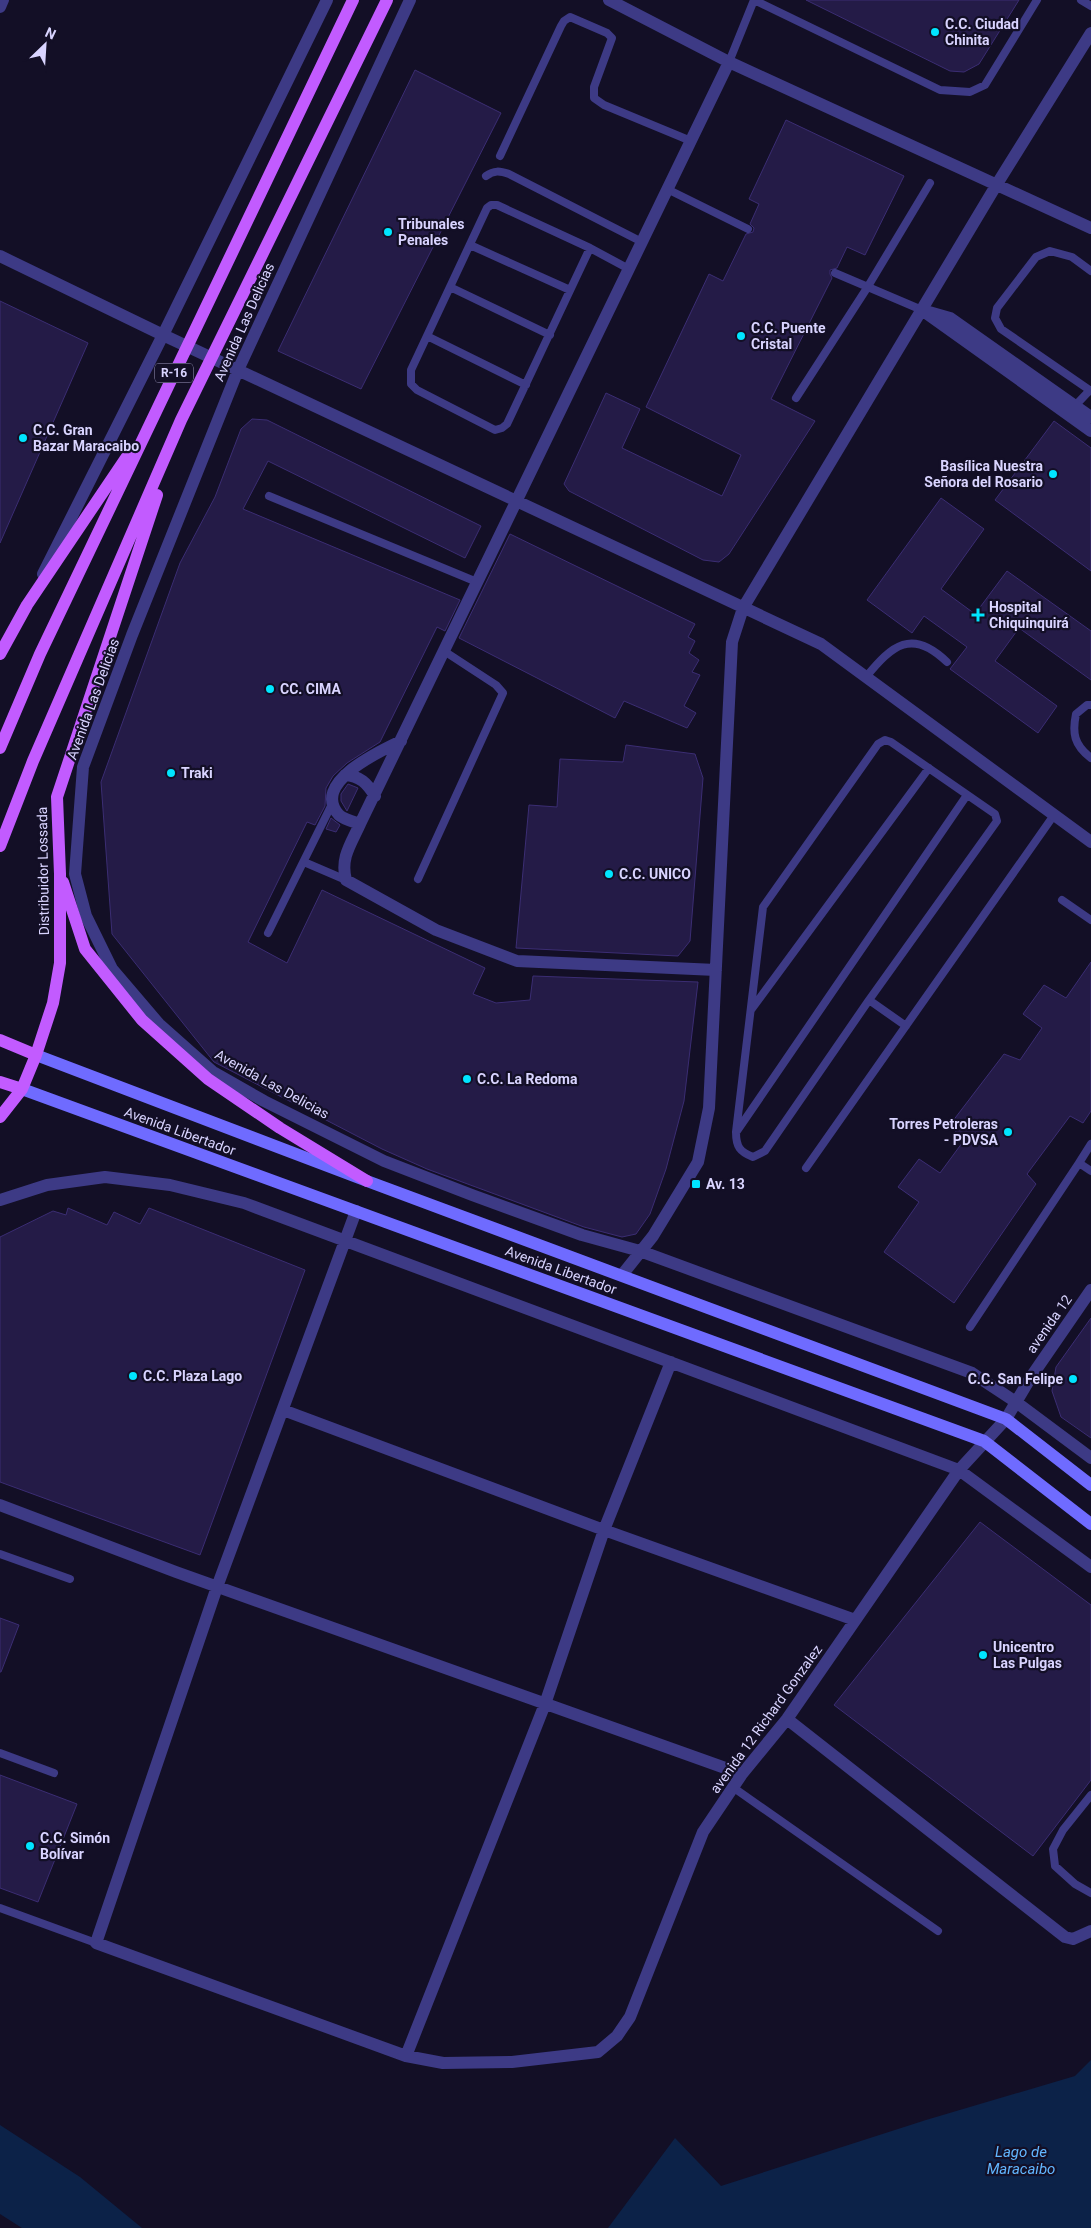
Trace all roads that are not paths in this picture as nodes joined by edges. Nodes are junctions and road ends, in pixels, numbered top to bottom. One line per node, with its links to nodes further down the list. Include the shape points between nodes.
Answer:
1 (3, 0): 11 (street)
2 (327, 0): 33 (street, R-16)
3 (353, 0): 36 (main road, R-16)
4 (387, 0): 37 (main road, Avenida Las Delicias / R-16)
5 (410, 0): 38 (street, Avenida Las Delicias)
6 (609, 0): 13 (street)
7 (754, 0): 8 (lane, via 940,90 970,92 985,85); 13 (lane)
8 (1036, 0)
9 (1081, 0): 10 (lane)
10 (1091, 6)
11 (0, 7)
12 (1091, 33): 18 (street)
13 (729, 62): 14 (street); 18 (street)
14 (691, 141): 15 (lane, via 594,98 594,87 612,38 570,17 561,26); 19 (street)
15 (500, 156)
16 (486, 176): 22 (lane, via 500,171 509,174)
17 (930, 183): 30 (lane)
18 (997, 184): 20 (street); 32 (street)
19 (667, 189): 21 (lane); 22 (street)
20 (1091, 228)
21 (748, 229)
22 (642, 242): 26 (street)
23 (470, 245): 24 (lane, via 487,208 497,205); 29 (lane); 31 (lane)
24 (590, 248): 26 (lane); 31 (lane)
25 (0, 256): 33 (street)
26 (628, 270): 48 (street)
27 (1091, 271): 40 (lane, via 1072,257 1050,251 1036,257 996,308 995,318 1001,329)
28 (835, 272): 30 (lane)
29 (450, 287): 34 (lane); 35 (lane)
30 (868, 288): 32 (lane); 41 (lane)
31 (570, 290): 34 (lane)
32 (922, 310): 42 (street); 51 (street)
33 (163, 335): 36 (street); 50 (street, R-16)
34 (550, 335): 39 (lane)
35 (427, 336): 39 (lane); 39 (lane, via 411,370 411,384 495,430 508,424)
36 (186, 346): 37 (street); 44 (main road, R-16)
37 (212, 358): 38 (street); 45 (main road, Avenida Las Delicias / R-16)
38 (238, 370): 48 (street); 94 (street, Avenida Las Delicias, via 83,767 74,874 86,916 112,969 159,1024 213,1072 384,1161 582,1235)
39 (526, 385)
40 (1090, 391): 42 (lane)
41 (796, 398)
42 (1072, 410): 43 (street); 46 (street)
43 (1091, 417)
44 (151, 419): 50 (main road); 58 (main road, R-16, via 40,654)
45 (181, 420): 68 (main road, Avenida Las Delicias / R-16, via 32,761); 70 (main road, Distribuidor Lossada, via 56,798)
46 (1091, 430)
47 (269, 496): 49 (lane)
48 (516, 501): 49 (street); 51 (street)
49 (477, 582): 52 (street)
50 (28, 605): 53 (main road)
51 (743, 608): 55 (street, via 821,644); 76 (street, via 732,642)
52 (444, 651): 57 (street); 72 (lane, via 503,693)
53 (0, 654)
54 (948, 662): 55 (lane, via 919,643 898,646 883,656)
55 (866, 677): 65 (street)
56 (1091, 705): 59 (lane, via 1086,705 1076,714 1072,732)
57 (401, 741): 61 (street, via 364,760); 63 (street)
58 (0, 748)
59 (1091, 758)
60 (929, 768): 62 (lane); 78 (lane); 78 (lane, via 891,742 884,740 878,744 763,907)
61 (345, 775): 63 (street, via 357,776 369,785); 64 (street, via 334,788)
62 (967, 795): 77 (lane, via 995,814 997,821); 85 (lane)
63 (375, 796): 66 (street)
64 (332, 804): 66 (street, via 339,816); 69 (lane)
65 (1054, 815): 67 (street); 79 (lane)
66 (360, 824): 71 (street, via 344,861)
67 (1090, 839)
68 (0, 846)
69 (304, 862): 71 (lane); 75 (lane)
70 (60, 874): 81 (main road, Distribuidor Lossada, via 60,963); 90 (main road, via 84,949 142,1020 208,1079)
71 (346, 880): 76 (street, via 436,930 517,961)
72 (418, 880)
73 (1062, 900): 74 (lane)
74 (1091, 920)
75 (268, 933)
76 (716, 970): 94 (street, via 709,1108 698,1162 653,1236)
77 (869, 1000): 79 (lane); 85 (lane, via 766,1152 753,1157 741,1152 736,1143)
78 (750, 1012): 85 (lane)
79 (906, 1026): 88 (lane)
80 (0, 1040): 81 (main road, Avenida Libertador)
81 (36, 1055): 83 (main road, Distribuidor Lossada); 90 (main road, Avenida Libertador)
82 (0, 1082): 83 (main road, Avenida Libertador)
83 (22, 1089): 84 (main road, Distribuidor Lossada); 92 (main road, Avenida Libertador)
84 (0, 1117)
85 (736, 1132)
86 (1091, 1144): 87 (lane)
87 (1079, 1163): 89 (lane); 97 (lane)
88 (806, 1168)
89 (1091, 1171)
90 (367, 1182): 95 (main road, Avenida Libertador)
91 (0, 1200): 93 (street, via 47,1185 105,1177 170,1185 244,1203)
92 (356, 1211): 93 (street); 102 (main road, Avenida Libertador)
93 (346, 1240): 98 (street); 100 (street)
94 (640, 1251): 95 (street); 99 (street, Avenida Las Delicias, via 972,1373)
95 (622, 1275): 101 (main road, Avenida Libertador)
96 (1091, 1290): 99 (street, avenida 12)
97 (970, 1328)
98 (671, 1362): 104 (street); 108 (street)
99 (1016, 1402): 101 (street, avenida 12); 103 (street, Avenida Las Delicias)
100 (283, 1410): 108 (street); 112 (street)
101 (1006, 1419): 102 (street, avenida 12); 105 (main road, Avenida Libertador)
102 (984, 1442): 104 (street, avenida 12); 107 (main road, Avenida Libertador)
103 (1091, 1458)
104 (960, 1470): 110 (street); 113 (street, avenida 12 Richard Gonzalez)
105 (1091, 1485)
106 (0, 1504): 112 (street)
107 (1091, 1524)
108 (604, 1530): 113 (street); 114 (street)
109 (0, 1554): 111 (lane)
110 (1091, 1567)
111 (70, 1579)
112 (217, 1587): 114 (street); 125 (street)
113 (855, 1620): 115 (street, avenida 12 Richard Gonzalez)
114 (545, 1704): 118 (street); 126 (street)
115 (787, 1718): 118 (street, avenida 12 Richard Gonzalez); 124 (street, via 1065,1937 1073,1939)
116 (0, 1753): 117 (lane)
117 (54, 1772)
118 (742, 1774): 119 (street, avenida 12 Richard Gonzalez)
119 (734, 1788): 123 (lane); 126 (street, avenida 12 Richard Gonzalez, via 703,1832 630,2017 617,2036 598,2052 512,2062 442,2063)
120 (1091, 1795): 121 (lane, via 1063,1830 1053,1849 1054,1866)
121 (1091, 1893)
122 (0, 1908): 125 (lane)
123 (938, 1931)
124 (1091, 1931)
125 (96, 1943): 126 (street)
126 (406, 2056)

